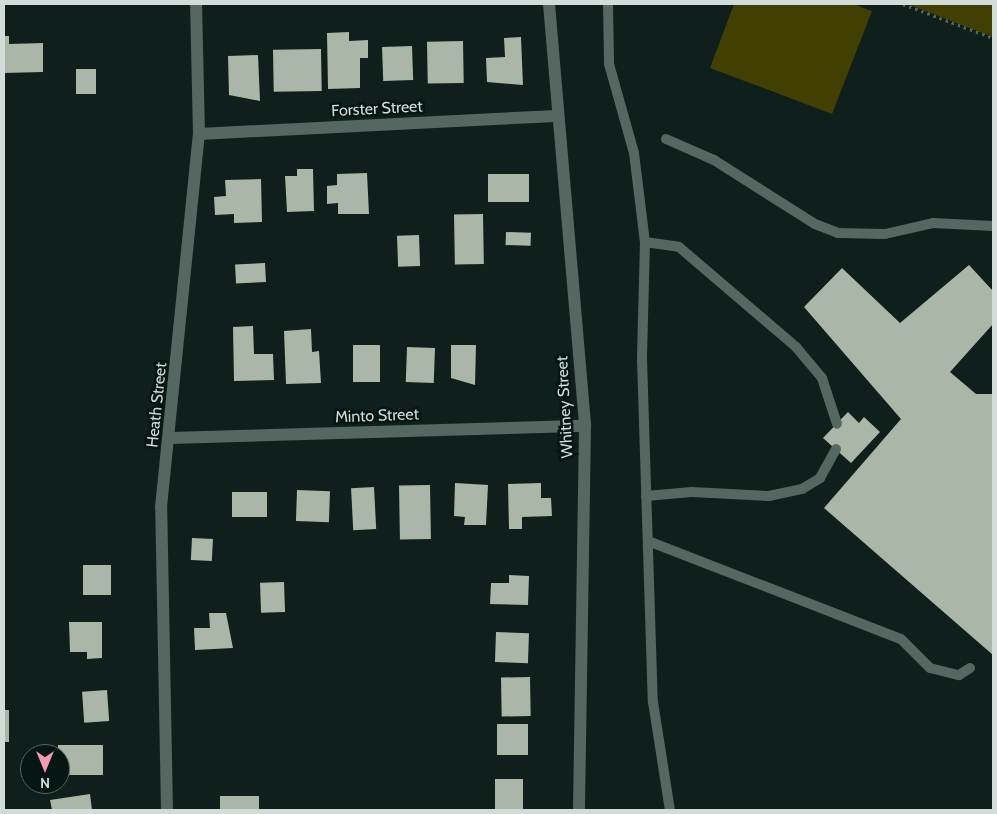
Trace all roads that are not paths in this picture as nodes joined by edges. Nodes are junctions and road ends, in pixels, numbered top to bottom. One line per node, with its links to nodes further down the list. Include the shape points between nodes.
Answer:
1 (196, 4): 5 (street, Heath Street)
2 (549, 4): 4 (street, Whitney Street)
3 (608, 4): 8 (lane, via 609,64 634,153)
4 (557, 116): 5 (street, Forster Street); 10 (street, Whitney Street)
5 (199, 134): 11 (street, Heath Street)
6 (666, 139): 7 (lane, via 714,160 838,233 885,234 933,223)
7 (993, 226)
8 (645, 242): 9 (lane, via 679,247 796,347 822,378); 13 (lane, via 642,359)
9 (836, 424)
10 (585, 426): 11 (street, Minto Street); 17 (street, Whitney Street)
11 (171, 438): 16 (street, Heath Street, via 162,507)
12 (836, 449): 13 (lane, via 820,478 802,489 770,496 692,492)
13 (646, 496): 14 (lane)
14 (648, 541): 15 (lane, via 901,639 930,668 959,675); 18 (lane, via 653,702)
15 (970, 668)
16 (167, 810)
17 (579, 810)
18 (670, 810)

